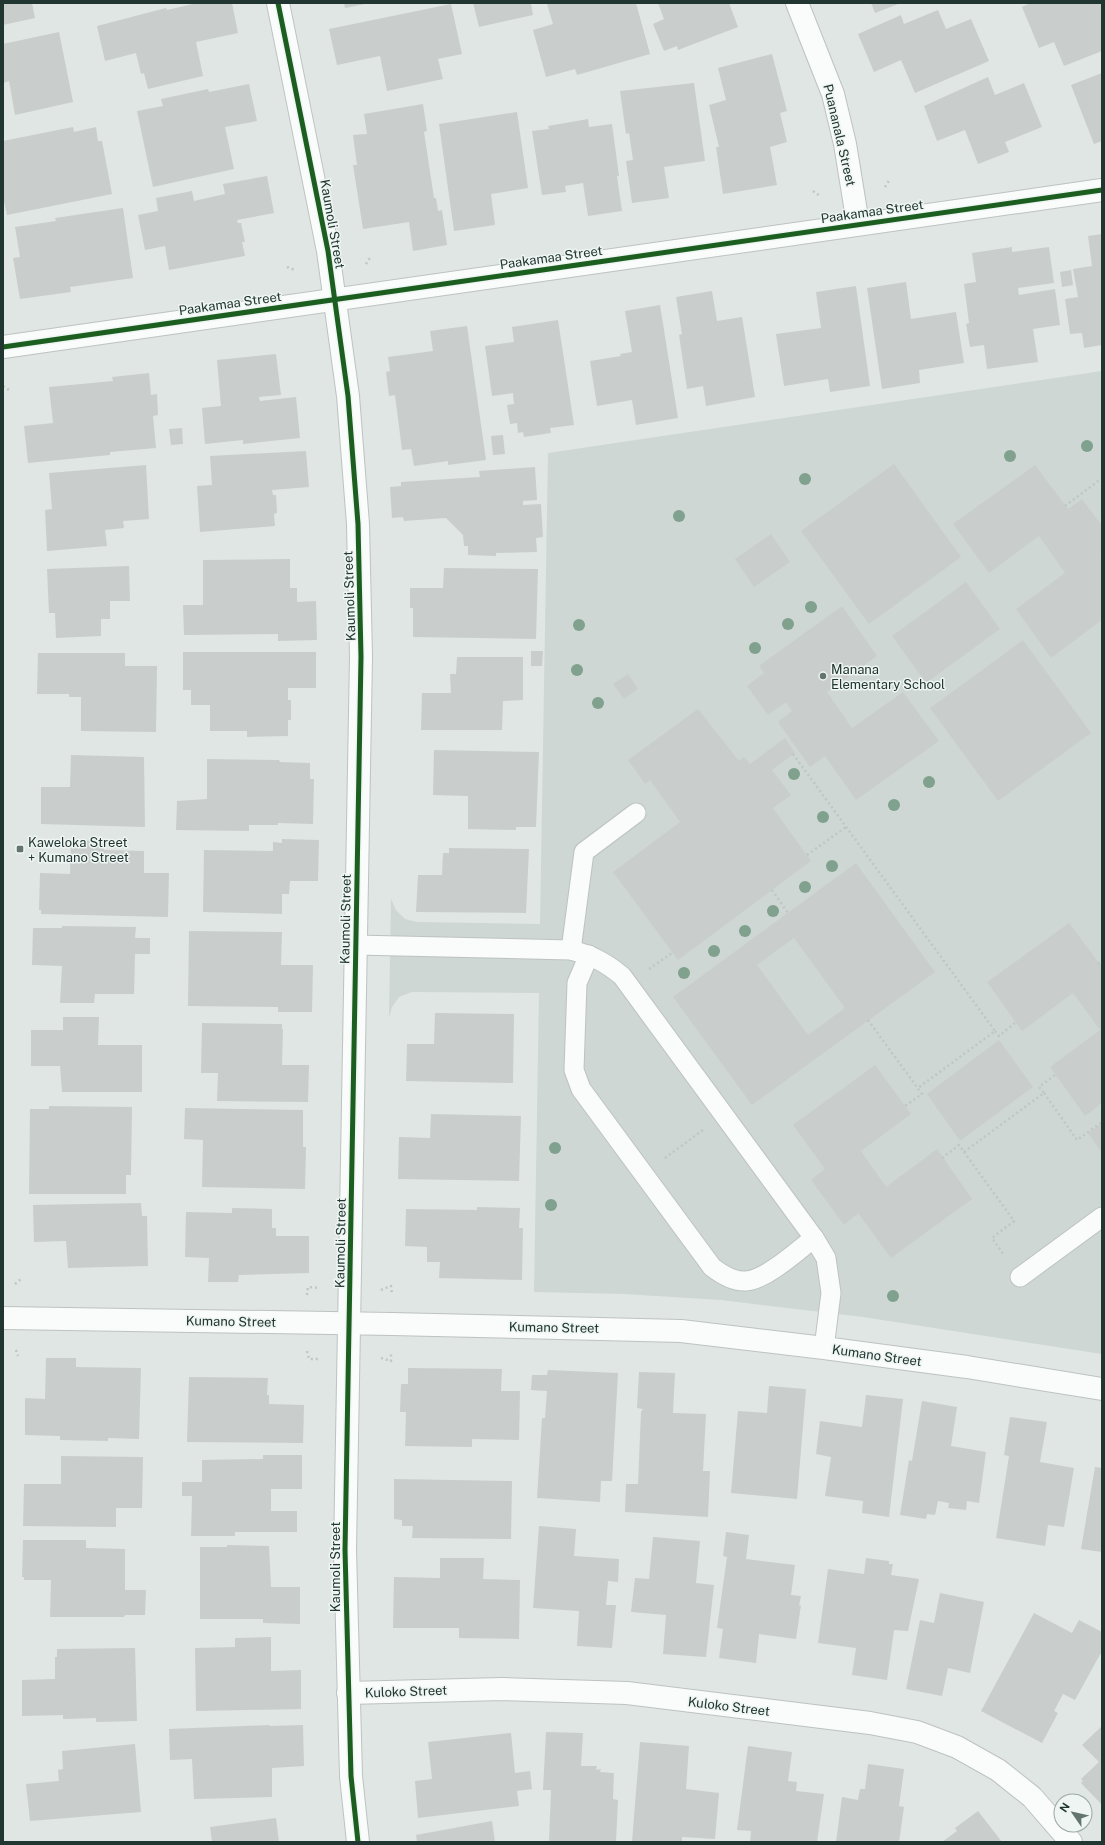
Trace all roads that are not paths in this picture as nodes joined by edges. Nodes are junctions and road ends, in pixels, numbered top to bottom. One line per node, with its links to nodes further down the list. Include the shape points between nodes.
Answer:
1 (278, 3): 5 (street, Kaumoli Street, via 328,251)
2 (797, 3): 4 (street, Puananala Street, via 833,94 845,144)
3 (1102, 190): 4 (street, Paakamaa Street)
4 (858, 224): 5 (street, Paakamaa Street)
5 (334, 299): 6 (street, Paakamaa Street); 8 (street, Kaumoli Street, via 348,396 358,524 361,657)
6 (3, 347)
7 (636, 813): 9 (lane, via 584,852)
8 (355, 945): 9 (lane); 15 (street, Kaumoli Street)
9 (571, 950): 10 (lane)
10 (589, 955): 12 (lane, via 605,962 622,976); 12 (lane, via 577,983 574,1070 581,1089 712,1267 725,1277 746,1281 766,1274)
11 (1102, 1217): 13 (lane)
12 (814, 1238): 16 (lane, via 826,1258 831,1293)
13 (1020, 1277)
14 (3, 1318): 15 (street, Kumano Street)
15 (350, 1323): 16 (street, Kumano Street, via 681,1331); 18 (street, Kaumoli Street, via 344,1550)
16 (824, 1348): 17 (street, Kumano Street, via 967,1367)
17 (1102, 1389)
18 (348, 1693): 19 (street, Kaumoli Street, via 351,1776); 20 (street, Kuloko Street, via 502,1689 627,1693 909,1730 957,1747 998,1770 1032,1797)
19 (358, 1842)
20 (1071, 1842)

